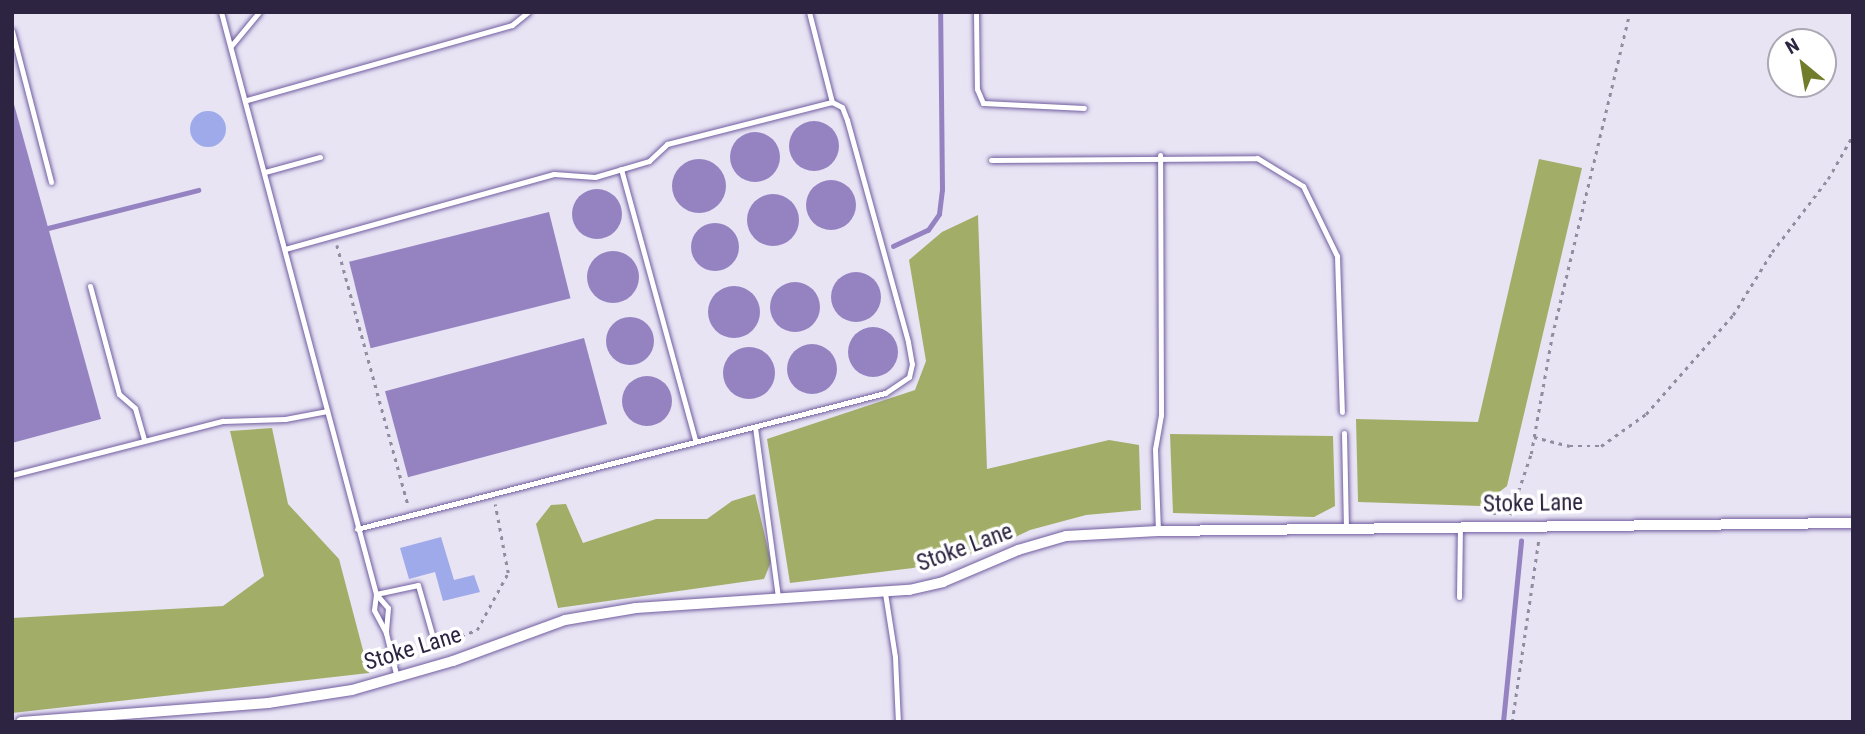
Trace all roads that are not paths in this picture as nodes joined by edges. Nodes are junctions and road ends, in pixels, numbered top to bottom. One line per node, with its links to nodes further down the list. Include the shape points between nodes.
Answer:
1 (221, 12): 7 (lane)
2 (259, 12): 7 (lane)
3 (528, 12): 8 (lane, via 512,25)
4 (809, 12): 9 (lane)
5 (976, 12): 10 (lane, via 977,89 983,103)
6 (12, 31): 16 (lane)
7 (231, 46): 8 (lane)
8 (247, 100): 15 (lane)
9 (832, 102): 14 (lane, via 667,144 649,161); 21 (lane, via 842,107 863,171 912,364 909,377 885,393)
10 (1084, 108)
11 (1160, 155): 13 (lane); 20 (lane, via 1257,158 1303,186 1338,256); 30 (lane)
12 (320, 157): 15 (lane)
13 (991, 160)
14 (621, 169): 17 (lane, via 595,177 554,174); 24 (lane)
15 (265, 172): 17 (lane)
16 (51, 182)
17 (285, 249): 19 (lane)
18 (90, 286): 23 (lane, via 119,394 135,408)
19 (327, 411): 23 (lane, via 285,419 223,421); 29 (lane)
20 (1342, 412)
21 (755, 427): 24 (lane); 34 (lane)
22 (1345, 433): 28 (lane)
23 (145, 440): 25 (lane)
24 (695, 440): 29 (lane)
25 (12, 475)
26 (1853, 523): 27 (street, Stoke Lane)
27 (1460, 526): 28 (street, Stoke Lane); 33 (lane)
28 (1346, 528): 30 (street, Stoke Lane)
29 (357, 529): 32 (lane)
30 (1158, 531): 31 (street, Stoke Lane, via 1045,540 943,582)
31 (884, 591): 34 (street, Stoke Lane); 39 (lane, via 895,657)
32 (376, 594): 35 (lane, via 374,610); 35 (lane, via 388,608); 36 (lane, via 418,585)
33 (1460, 597)
34 (778, 598): 37 (street, Stoke Lane, via 636,608 565,620)
35 (386, 633): 37 (lane)
36 (434, 641)
37 (397, 678): 38 (street, Stoke Lane, via 268,703)
38 (20, 722)
39 (898, 722)

